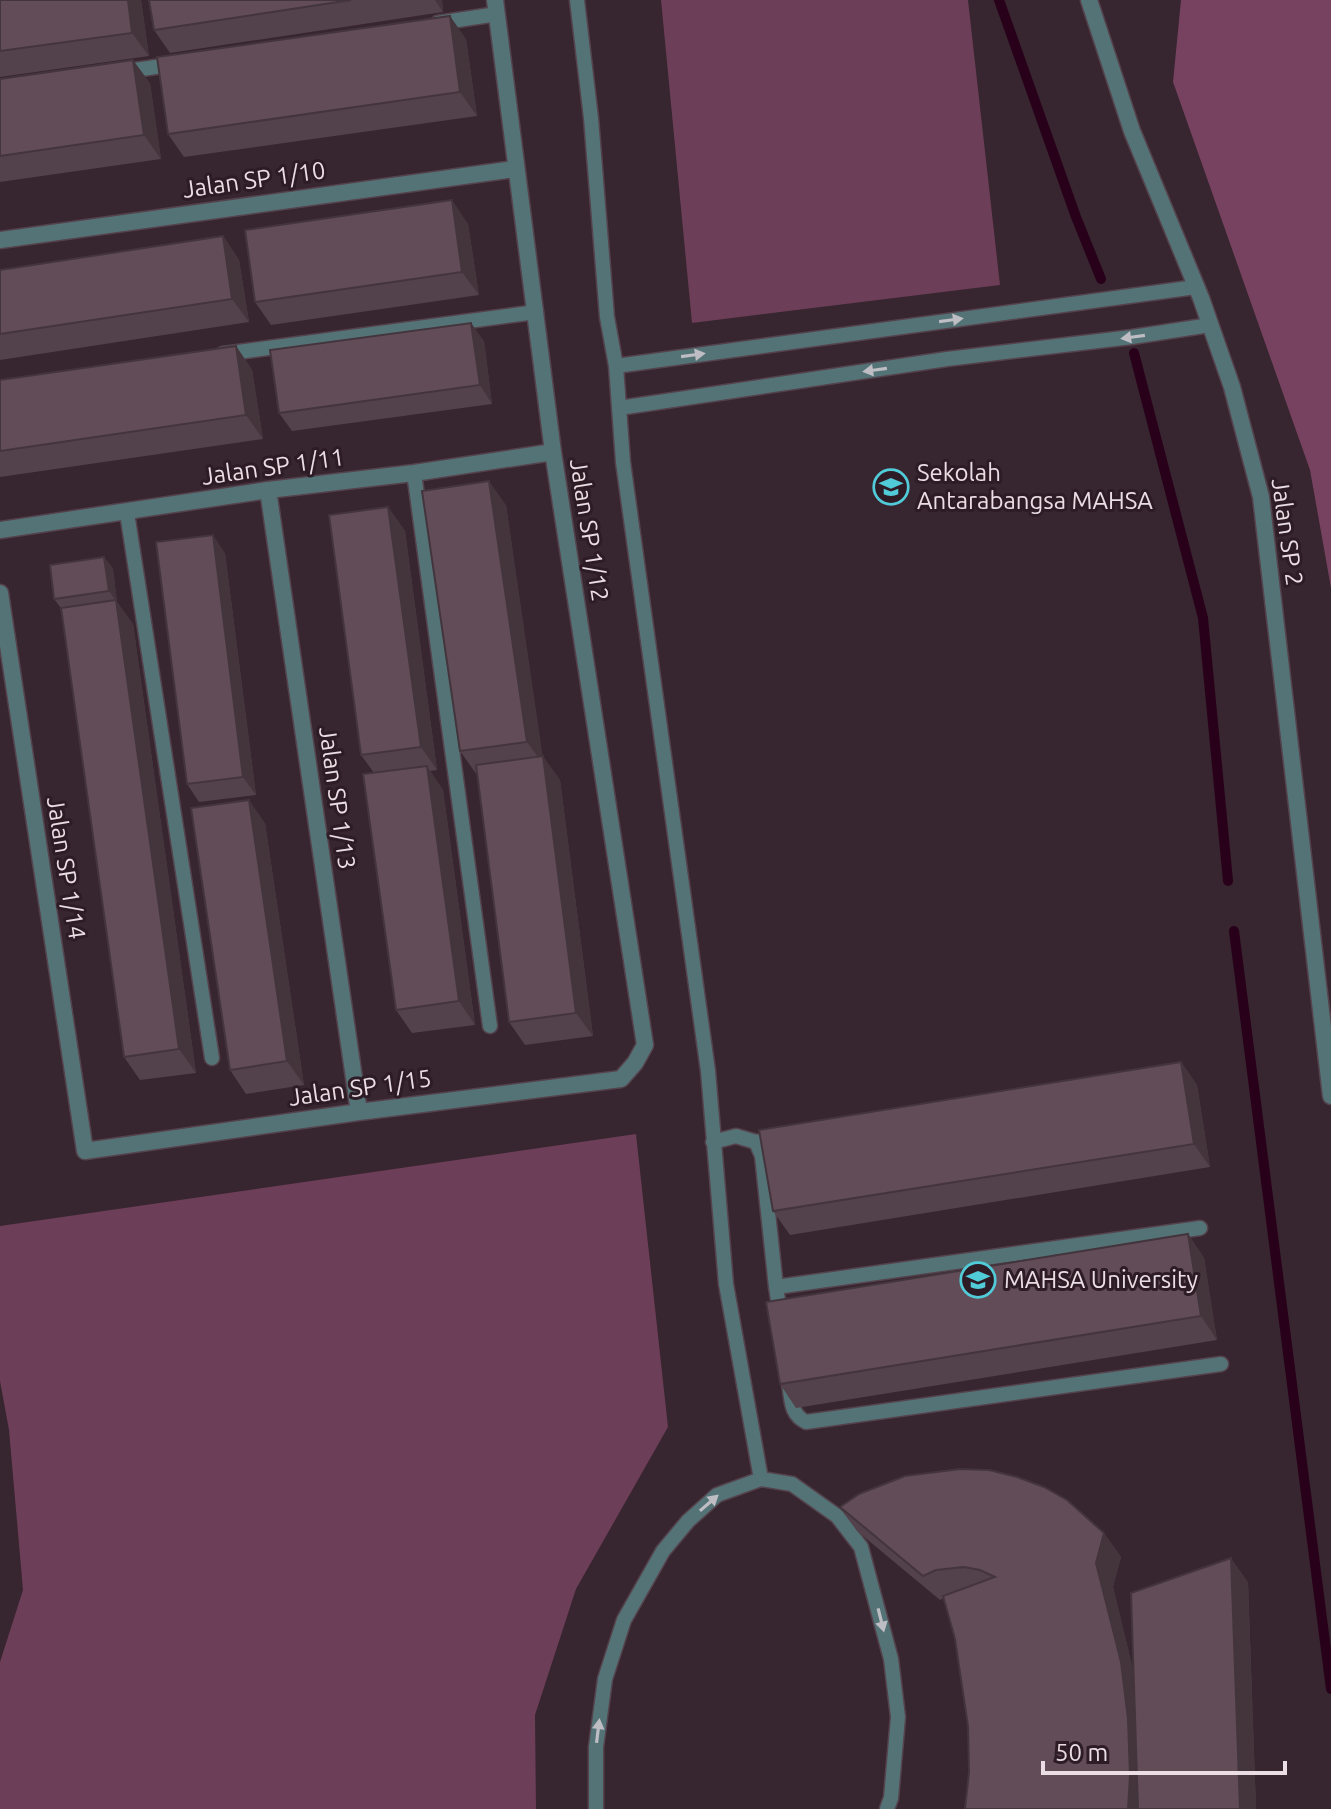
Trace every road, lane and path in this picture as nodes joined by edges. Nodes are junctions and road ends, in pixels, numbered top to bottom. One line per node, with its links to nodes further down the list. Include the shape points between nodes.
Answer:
1 (577, 0): 13 (lane)
2 (1089, 0): 9 (street, Jalan SP 2, via 1132,131)
3 (496, 7): 4 (lane); 7 (street, Jalan SP 1/12)
4 (419, 26)
5 (186, 62): 6 (lane)
6 (109, 74)
7 (515, 169): 8 (street, Jalan SP 1/10); 10 (street, Jalan SP 1/12)
8 (0, 240)
9 (1196, 287): 11 (street, Jalan SP 2); 13 (lane, one-way to 9)
10 (536, 312): 12 (lane); 15 (street, Jalan SP 1/12)
11 (1210, 325): 14 (lane, one-way to 14); 24 (street, Jalan SP 2, via 1261,497)
12 (205, 357)
13 (616, 366): 14 (lane)
14 (619, 408): 27 (lane, via 708,1071)
15 (553, 452): 16 (street, Jalan SP 1/11); 23 (street, Jalan SP 1/12, via 645,1045)
16 (414, 473): 17 (street, Jalan SP 1/11); 21 (lane)
17 (268, 490): 18 (street, Jalan SP 1/11); 25 (street, Jalan SP 1/13)
18 (127, 513): 19 (street, Jalan SP 1/11); 22 (lane)
19 (0, 530)
20 (0, 593): 29 (street, Jalan SP 1/14)
21 (490, 1026)
22 (212, 1058)
23 (635, 1063): 25 (street, Jalan SP 1/15, via 621,1079)
24 (1331, 1096)
25 (359, 1112): 29 (street, Jalan SP 1/15)
26 (787, 1138): 28 (lane)
27 (713, 1142): 28 (lane, via 736,1136); 35 (lane, via 726,1284)
28 (756, 1142): 31 (lane, via 762,1156)
29 (85, 1151)
30 (1200, 1228): 31 (lane)
31 (776, 1287): 32 (lane)
32 (782, 1333)
33 (787, 1364): 34 (lane, via 793,1411 806,1422)
34 (1221, 1364)
35 (761, 1479): 36 (lane, one-way to 35, via 596,1747 605,1679 624,1620 663,1551 688,1521 717,1495); 37 (lane, one-way to 37, via 792,1484 837,1516 861,1547 891,1659 898,1717)
36 (596, 1809)
37 (887, 1809)

